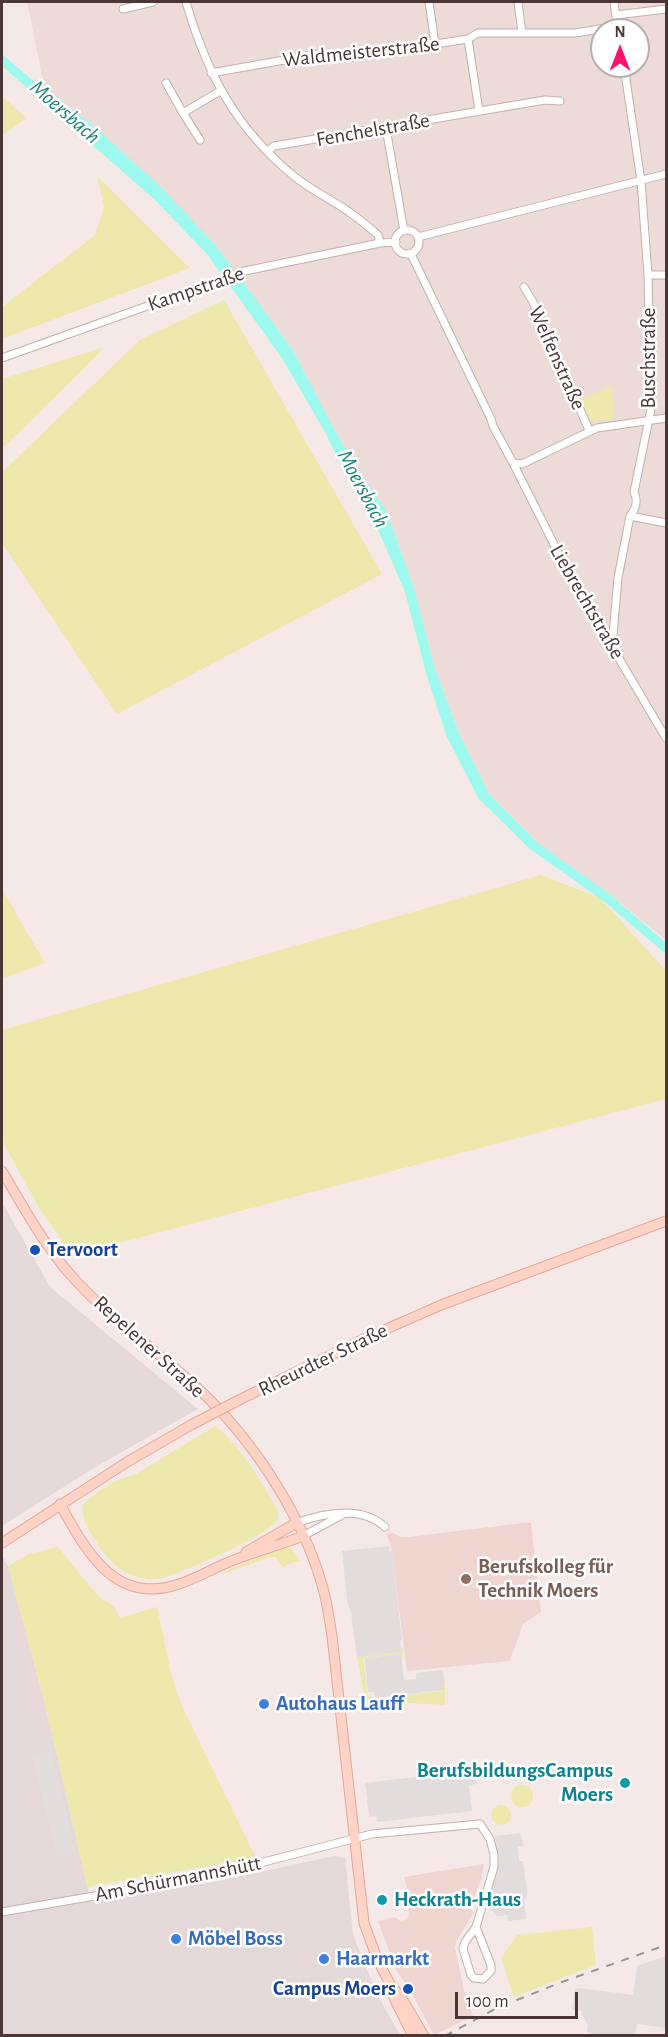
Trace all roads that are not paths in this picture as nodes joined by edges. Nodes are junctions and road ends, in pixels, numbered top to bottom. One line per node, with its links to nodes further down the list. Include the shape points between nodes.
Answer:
1 (153, 2): 6 (street)
2 (186, 2): 14 (street)
3 (429, 2): 13 (street)
4 (518, 2): 11 (street)
5 (614, 2): 8 (street)
6 (123, 9)
7 (666, 9): 8 (street)
8 (616, 15): 9 (street)
9 (616, 18)
10 (590, 31): 11 (street, Waldmeisterstraße)
11 (522, 33): 12 (street, Waldmeisterstraße, via 478,33)
12 (468, 39): 13 (street, Waldmeisterstraße); 19 (street)
13 (435, 44): 14 (street, Waldmeisterstraße, via 352,57 318,54)
14 (211, 73): 17 (street)
15 (626, 78): 25 (street, Buschstraße)
16 (166, 83): 20 (street)
17 (220, 91): 20 (street); 23 (street, via 244,126)
18 (560, 101): 19 (street, Fenchelstraße)
19 (479, 111): 21 (street, Fenchelstraße)
20 (183, 113): 22 (street)
21 (386, 128): 23 (street, Fenchelstraße, via 274,146); 26 (street)
22 (200, 140)
23 (268, 151): 29 (street, via 295,177 378,235)
24 (666, 174): 25 (street)
25 (641, 181): 27 (street); 31 (street, Buschstraße)
26 (404, 231): 27 (street, via 412,231); 28 (street)
27 (418, 237): 30 (street, via 419,245)
28 (396, 242): 29 (street, Kampstraße); 30 (street, via 399,251)
29 (380, 243): 34 (street, Kampstraße, via 245,271)
30 (411, 254): 38 (street, Liebrechtstraße)
31 (648, 275): 32 (street); 36 (street, Buschstraße)
32 (666, 275)
33 (524, 287): 37 (street, Welfenstraße)
34 (2, 358)
35 (666, 418): 36 (street)
36 (649, 419): 37 (street); 39 (street, Buschstraße)
37 (589, 430): 38 (street)
38 (515, 464): 41 (street, Liebrechtstraße, via 570,576)
39 (630, 516): 40 (street); 41 (street, Buschstraße, via 618,578)
40 (666, 523)
41 (612, 646): 42 (street, Liebrechtstraße)
42 (666, 738)
43 (3, 1176): 47 (main road, Repelener Straße, via 45,1244 71,1275 237,1428 271,1475)
44 (666, 1221): 45 (main road, Rheurdter Straße, bridge, via 441,1305 366,1338 191,1425)
45 (60, 1504): 50 (main road, Rheurdter Straße); 51 (main road, via 82,1545 107,1572 140,1589 180,1584)
46 (345, 1514): 47 (street); 48 (street, via 371,1517); 49 (street)
47 (296, 1523): 49 (main road, Repelener Straße); 51 (main road)
48 (385, 1527)
49 (303, 1536): 51 (main road); 52 (main road, Repelener Straße, via 325,1595 332,1636)
50 (2, 1543)
51 (234, 1560)
52 (354, 1840): 53 (street, Am Schürmannshütt, via 210,1876); 54 (street, via 372,1834 480,1824 490,1839 494,1861); 55 (main road, Repelener Straße, via 364,1923)
53 (2, 1912)
54 (476, 1928): 54 (street, via 463,1949 471,1975 483,1979 491,1965)
55 (389, 1982): 56 (main road, Repelener Straße); 57 (main road, Repelener Straße)
56 (413, 2036)
57 (424, 2036)

